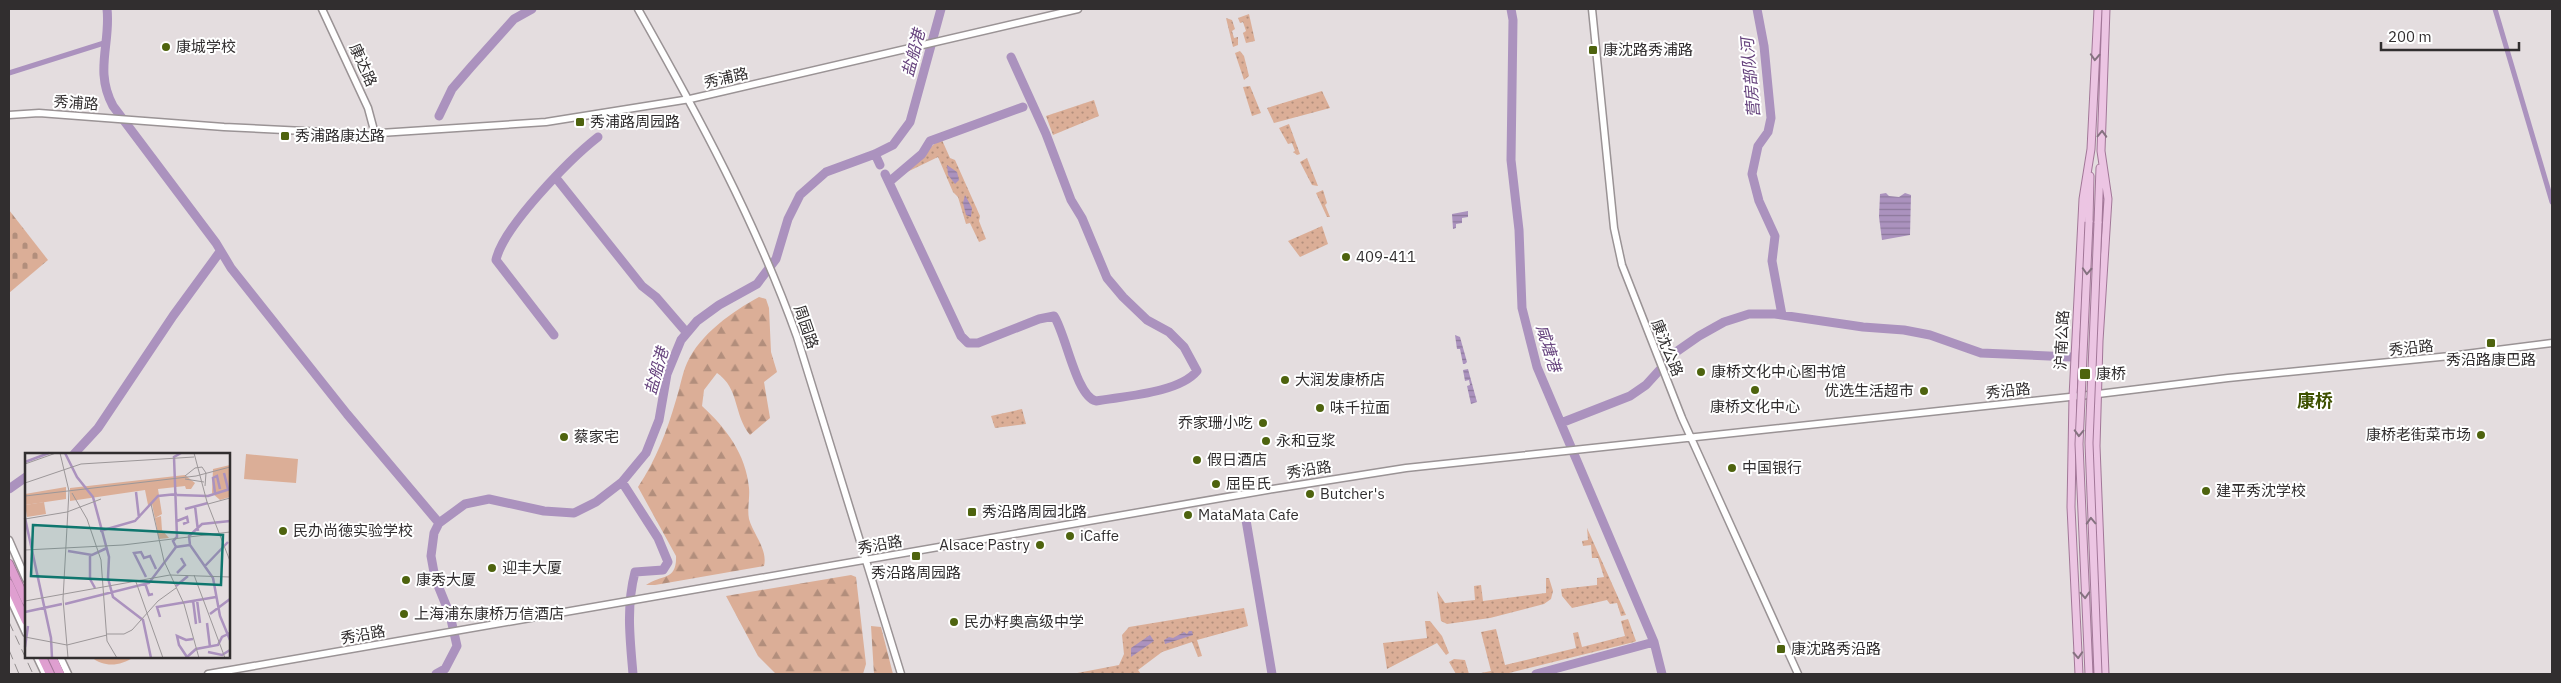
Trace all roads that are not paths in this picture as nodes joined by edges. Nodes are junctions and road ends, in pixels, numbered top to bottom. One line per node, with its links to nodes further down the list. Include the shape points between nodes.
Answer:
1 (322, 9): 9 (main road, 康达路, via 352,68)
2 (638, 9): 7 (main road, 周园路)
3 (1078, 9): 7 (main road, 秀浦路)
4 (1592, 9): 15 (main road, 康沈公路, via 1614,228 1622,265)
5 (2098, 9): 10 (main road, 沪南公路, one-way to 10)
6 (2106, 9): 11 (main road, one-way to 6)
7 (690, 99): 9 (main road, 秀浦路, via 546,122); 17 (main road, 周园路, via 778,284)
8 (9, 115): 9 (main road, 秀浦路, via 39,113)
9 (375, 134)
10 (2091, 148): 14 (main road, 沪南公路, via 2083,199); 37 (main road, one-way to 37, bridge, via 2079,444)
11 (2101, 151): 13 (main road, via 2108,200); 38 (main road, one-way to 11, bridge, via 2089,452)
12 (2552, 344): 13 (main road, 秀沿路)
13 (2098, 394): 14 (main road, 秀沿路); 39 (main road, via 2097,502)
14 (2073, 397): 15 (main road, 秀沿路); 36 (main road, 沪南公路, one-way to 36, via 2071,507)
15 (1691, 438): 17 (main road, 秀沿路, via 1347,477); 35 (main road, 康沈公路)
16 (9, 540): 19 (main road)
17 (866, 560): 33 (main road, 秀沿路); 34 (main road, 周园路)
18 (9, 564): 22 (highway)
19 (25, 577)
20 (9, 584): 23 (highway)
21 (9, 596): 24 (main road)
22 (25, 598)
23 (25, 619)
24 (25, 631)
25 (37, 658): 29 (main road)
26 (42, 658): 30 (highway)
27 (52, 658): 31 (highway)
28 (60, 658): 32 (main road)
29 (45, 674)
30 (50, 674)
31 (60, 674)
32 (68, 674)
33 (208, 674)
34 (901, 674)
35 (1798, 674)
36 (2080, 674)
37 (2089, 674)
38 (2098, 674)
39 (2105, 674)

